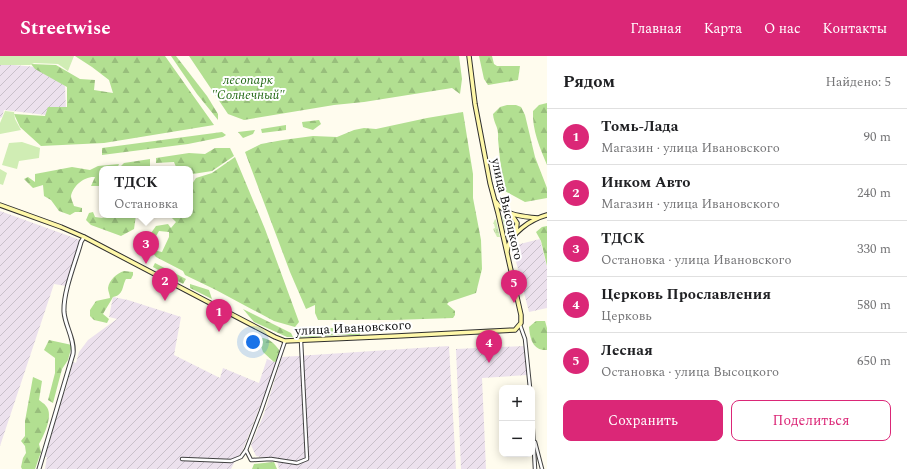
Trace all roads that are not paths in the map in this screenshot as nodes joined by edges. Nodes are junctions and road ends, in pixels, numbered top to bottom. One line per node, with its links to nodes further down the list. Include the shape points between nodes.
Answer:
1 (469, 56): 2 (main road, улица Высоцкого, via 478,122)
2 (494, 199): 4 (main road); 5 (main road, улица Высоцкого)
3 (0, 205): 10 (main road, улица Ивановского)
4 (505, 212): 5 (main road); 6 (main road)
5 (498, 213): 11 (main road, улица Высоцкого)
6 (510, 214): 8 (main road); 9 (main road, via 517,223)
7 (547, 215): 8 (main road)
8 (537, 218): 9 (main road)
9 (515, 235): 11 (main road); 12 (main road, via 509,243)
10 (84, 237): 14 (main road, улица Ивановского); 21 (street, via 65,302 65,316 74,354)
11 (504, 242): 12 (main road, улица Высоцкого)
12 (507, 254): 13 (main road, улица Высоцкого, via 521,315)
13 (520, 325): 15 (main road, улица Ивановского, via 515,330 508,331); 16 (street, улица Высоцкого, via 525,339)
14 (285, 340): 15 (main road, улица Ивановского); 18 (street)
15 (301, 341): 18 (street, via 307,459 298,463 271,459 251,460)
16 (530, 385)
17 (535, 441): 23 (street)
18 (246, 450): 20 (street, via 241,457 231,461)
19 (535, 457): 22 (street)
20 (182, 459)
21 (39, 469)
22 (535, 469)
23 (542, 469)

